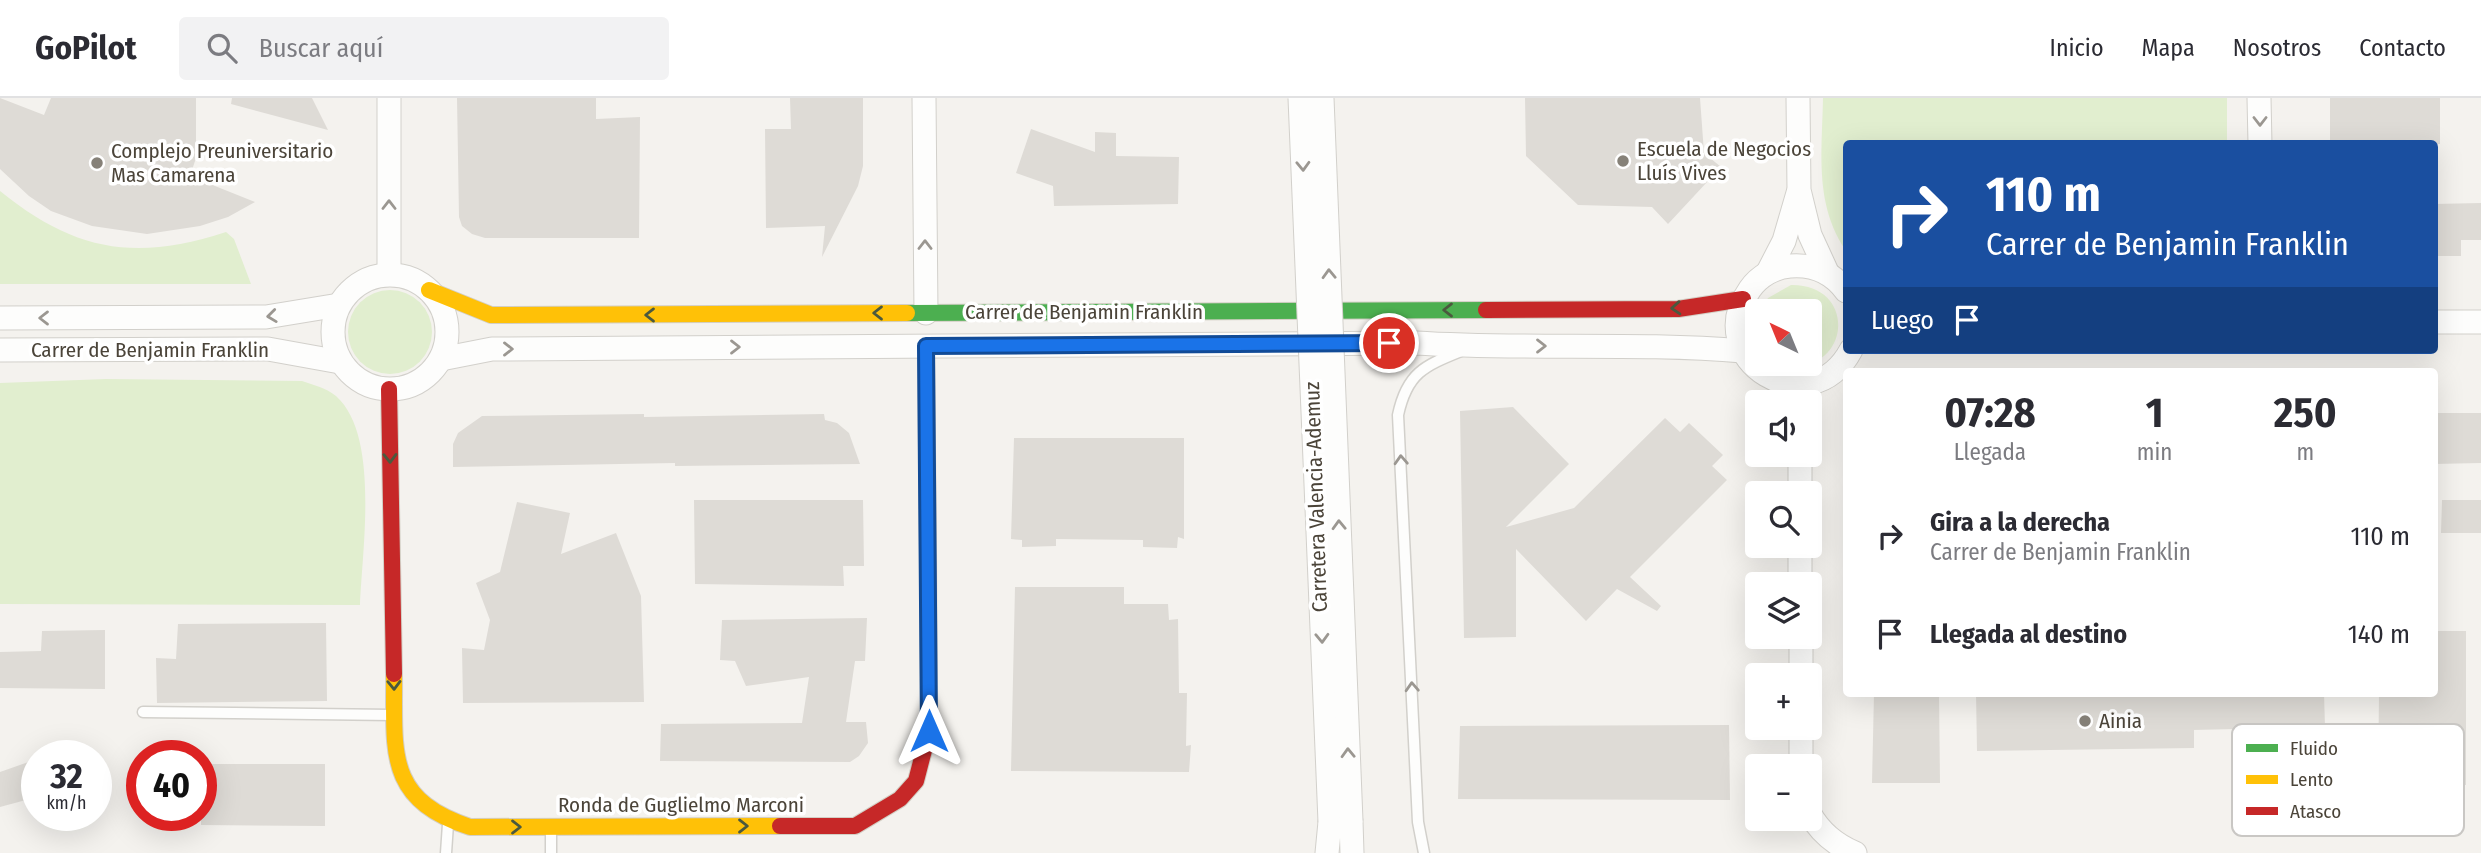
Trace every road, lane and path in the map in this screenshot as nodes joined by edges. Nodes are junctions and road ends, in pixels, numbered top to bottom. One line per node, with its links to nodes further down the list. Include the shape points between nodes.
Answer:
1 (388, 98): 11 (street, one-way to 1)
2 (924, 98): 16 (street, one-way to 2)
3 (1300, 98): 33 (street, Carretera Valencia-Ademuz, one-way to 33, bridge)
4 (1322, 98): 33 (street, Carretera Valencia-Ademuz, one-way to 4, bridge)
5 (1798, 98): 8 (street)
6 (2259, 98): 7 (street, one-way to 7)
7 (2260, 140)
8 (1799, 190): 9 (street, via 1784,241); 10 (street)
9 (1768, 272): 10 (street, via 1807,265); 14 (street)
10 (1826, 272): 12 (street)
11 (389, 274): 13 (street, via 418,281); 15 (street, via 360,282)
12 (1843, 288)
13 (429, 290): 16 (street, Carrer de Benjamin Franklin, one-way to 13, via 491,316); 25 (street, via 441,304 447,322)
14 (1743, 299): 16 (street, Carrer de Benjamin Franklin, one-way to 16, via 1678,309); 23 (street, via 1738,316)
15 (339, 304): 17 (street, Carrer de Benjamin Franklin, one-way to 17, via 267,317); 26 (street, via 332,334)
16 (926, 313)
17 (0, 318)
18 (2481, 321): 19 (street)
19 (2438, 322)
20 (926, 346): 21 (street, Carrer de Benjamin Franklin, via 1416,343); 25 (street, Carrer de Benjamin Franklin, one-way to 20, via 492,349); 34 (street, Ronda de Guglielmo Marconi, one-way to 20, via 855,826 900,802 921,774 929,731)
21 (1473, 347): 23 (street, Carrer de Benjamin Franklin, one-way to 23, via 1678,345); 40 (lane, one-way to 21, via 1418,822 1398,415 1404,390 1425,365)
22 (0, 350): 26 (street, Carrer de Benjamin Franklin, via 268,349)
23 (1743, 351): 28 (street, via 1766,377)
24 (1850, 354): 29 (street)
25 (441, 359): 27 (street, via 419,381)
26 (340, 362): 27 (street, via 370,386)
27 (389, 389): 31 (street, Ronda de Guglielmo Marconi, one-way to 31)
28 (1794, 390)
29 (1806, 390)
30 (143, 712): 31 (lane)
31 (394, 715): 32 (street, Ronda de Guglielmo Marconi, via 395,760 410,792 437,818)
32 (448, 821): 34 (street, Ronda de Guglielmo Marconi, one-way to 34, via 470,827); 36 (lane)
33 (1340, 821): 38 (street, Carretera Valencia-Ademuz); 39 (street, Carretera Valencia-Ademuz)
34 (551, 827): 37 (lane)
35 (1822, 831): 41 (street, via 1839,847)
36 (446, 853)
37 (551, 853)
38 (1327, 853)
39 (1352, 853)
40 (1424, 853)
41 (1855, 853)

